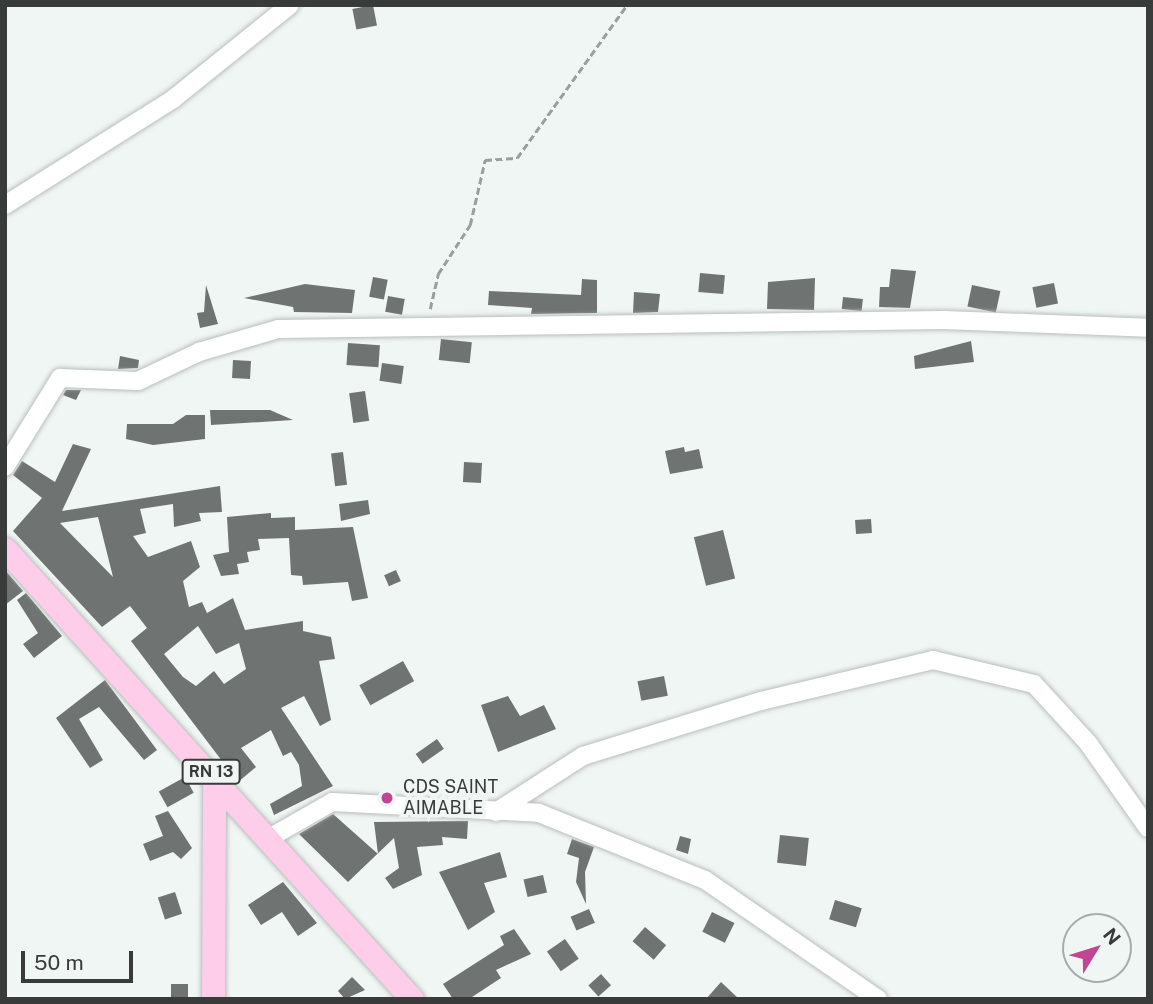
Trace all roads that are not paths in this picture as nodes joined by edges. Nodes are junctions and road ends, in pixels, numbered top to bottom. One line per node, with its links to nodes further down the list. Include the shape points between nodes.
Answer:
1 (290, 5): 2 (street, via 173,99)
2 (5, 205)
3 (1148, 328): 4 (street, via 944,320 278,329 199,352 138,381 60,378)
4 (5, 467)
5 (5, 549): 6 (main road, RN 13)
6 (214, 776): 9 (main road, RN 13); 10 (main road)
7 (496, 812): 8 (street, via 583,756 761,701 933,660 1034,684 1088,743); 9 (street, via 332,802); 12 (street, via 540,813 705,880)
8 (1148, 828)
9 (271, 837): 11 (main road, RN 13)
10 (213, 999)
11 (412, 999)
12 (878, 999)

